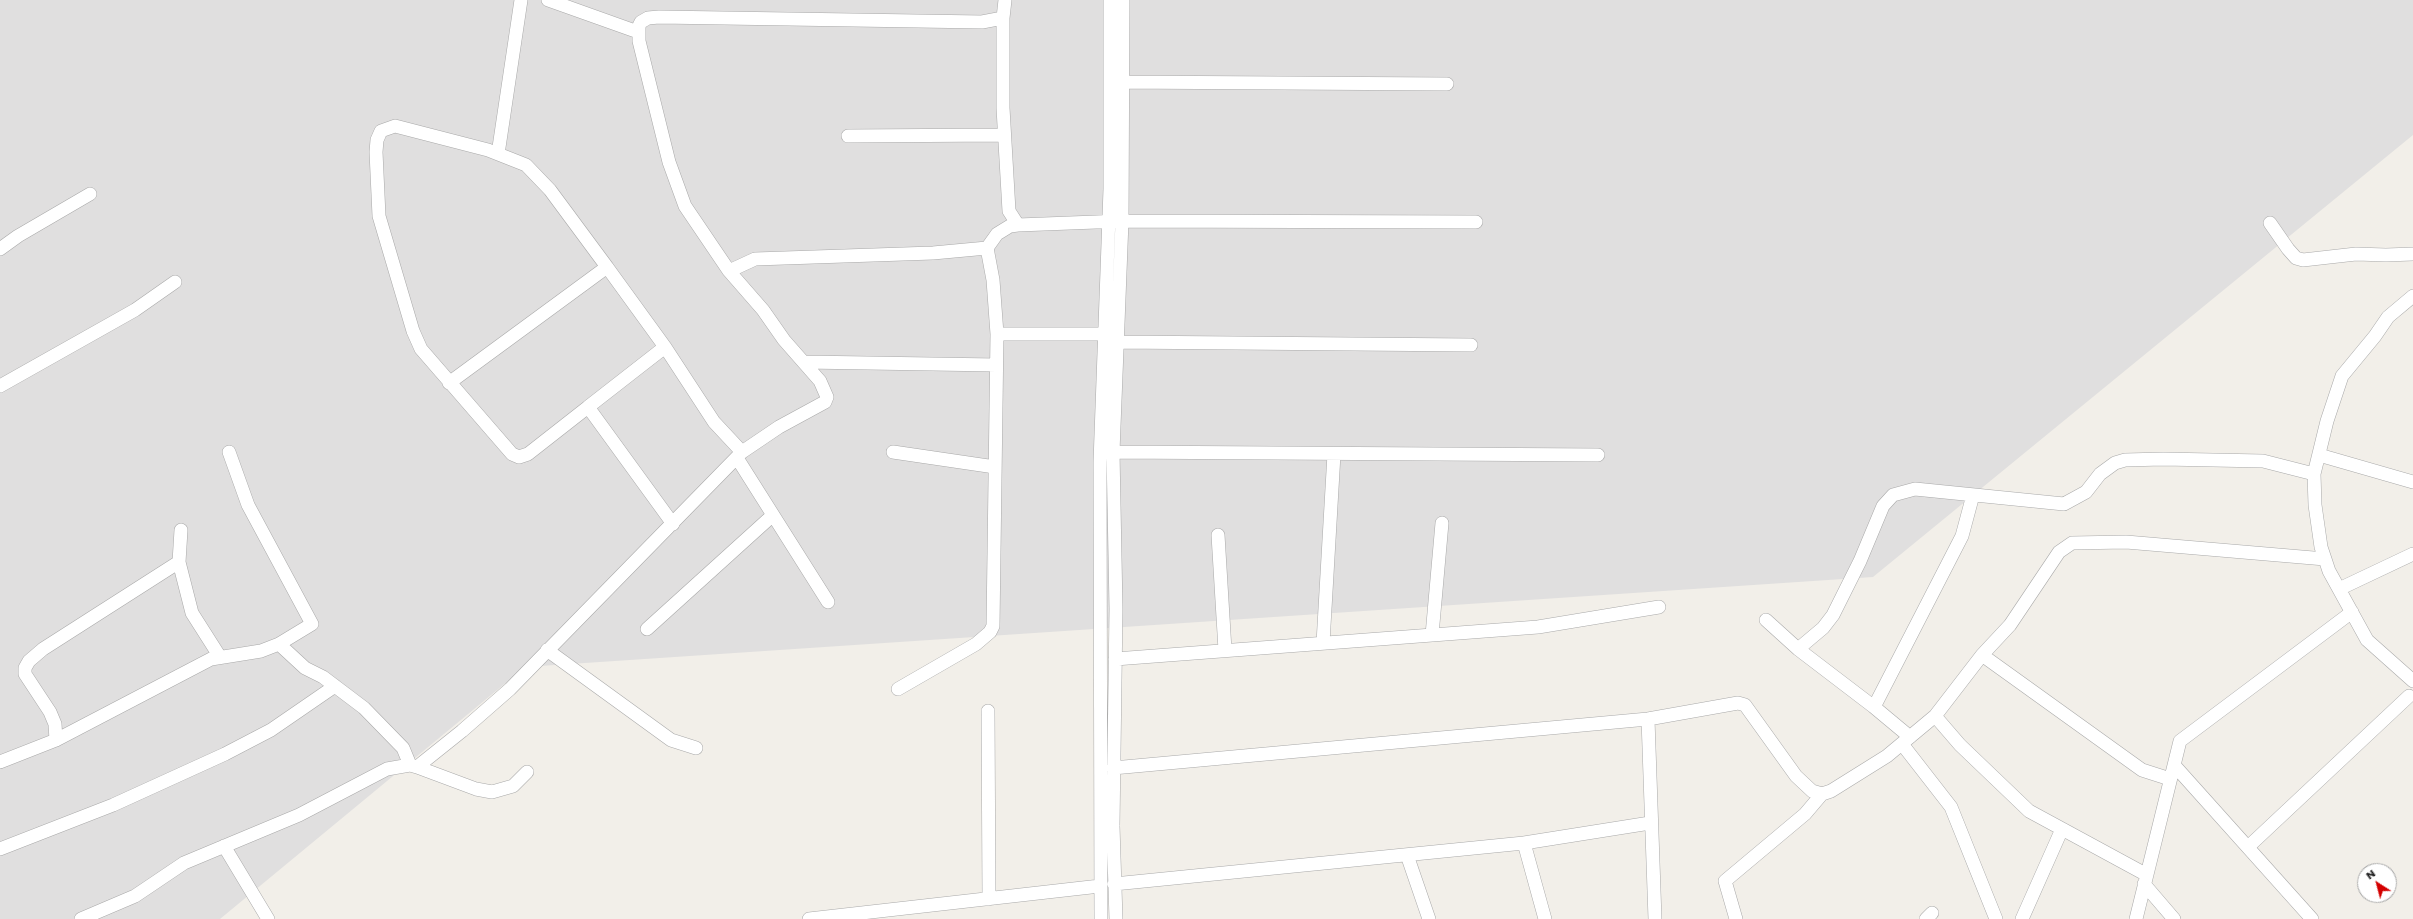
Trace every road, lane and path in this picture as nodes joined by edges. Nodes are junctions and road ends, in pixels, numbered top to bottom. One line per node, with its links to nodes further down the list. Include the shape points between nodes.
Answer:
1 (521, 0): 13 (street)
2 (548, 0): 7 (street)
3 (1005, 0): 6 (street)
4 (1110, 0): 8 (street)
5 (1123, 0): 9 (street)
6 (1003, 18): 7 (street, via 982,22 659,17 641,22); 12 (street)
7 (638, 32): 24 (street, via 669,162 681,194 698,226)
8 (1110, 82): 9 (street); 17 (street)
9 (1123, 82): 10 (street); 15 (street)
10 (1447, 84)
11 (848, 136): 12 (street)
12 (1004, 136): 19 (street, via 1009,211)
13 (498, 154): 23 (street, via 526,165 539,176); 34 (street, via 395,126 381,131 377,140 379,216 413,331 421,349)
14 (90, 194): 21 (street)
15 (1122, 221): 16 (street); 17 (street); 29 (street)
16 (1476, 222)
17 (1109, 223): 19 (street); 28 (street)
18 (2270, 223): 22 (street, via 2296,258 2303,260 2356,254)
19 (1018, 225): 20 (street, via 1010,226 997,234)
20 (987, 248): 24 (street, via 933,253 755,259); 27 (street, via 993,280)
21 (0, 249)
22 (2413, 254)
23 (606, 267): 31 (street); 34 (street)
24 (730, 271): 32 (street)
25 (175, 282): 35 (street, via 135,310)
26 (2413, 296): 43 (street, via 2388,317 2342,376)
27 (997, 334): 28 (street); 33 (street)
28 (1104, 334): 62 (street, via 1100,462)
29 (1117, 342): 30 (street); 39 (street)
30 (1471, 345)
31 (665, 347): 36 (street); 41 (street, via 714,422)
32 (804, 362): 33 (street); 41 (street, via 826,390 824,402 779,427)
33 (996, 365): 44 (street)
34 (449, 383): 36 (street, via 512,454 519,457 528,454)
35 (0, 386)
36 (588, 407): 50 (street)
37 (229, 452): 66 (street, via 248,505 312,624)
38 (893, 452): 44 (street)
39 (1113, 452): 40 (street); 63 (street)
40 (1334, 454): 42 (street); 65 (street)
41 (740, 455): 48 (street); 50 (street)
42 (1598, 455)
43 (2319, 455): 45 (street); 46 (street)
44 (995, 467): 75 (street, via 993,626 976,644)
45 (2314, 474): 47 (street, via 2263,461 2163,458 2125,460 2114,463 2100,474 2086,492 2064,504); 54 (street, via 2315,505)
46 (2413, 482)
47 (1973, 495): 67 (street, via 1915,489 1893,495 1883,506 1860,561 1833,615 1823,628); 77 (street, via 1962,536)
48 (773, 515): 57 (street); 61 (street)
49 (1442, 523): 64 (street)
50 (673, 524): 68 (street)
51 (181, 530): 55 (street)
52 (1218, 535): 69 (street)
53 (2413, 554): 56 (street)
54 (2325, 560): 56 (street); 70 (street, via 2126,542 2072,543 2059,552 2010,625)
55 (179, 562): 71 (street, via 192,613); 81 (street, via 43,648 29,661 25,668 26,674 50,712 55,724)
56 (2339, 589): 59 (street)
57 (828, 602)
58 (1659, 607): 64 (street, via 1538,627)
59 (2352, 612): 73 (street, via 2368,640); 85 (street, via 2180,741)
60 (1766, 620): 67 (street)
61 (647, 629)
62 (1100, 634): 63 (street); 92 (street)
63 (1115, 635): 72 (street)
64 (1432, 635): 65 (street)
65 (1323, 643): 69 (street)
66 (278, 644): 71 (street, via 261,651); 74 (street, via 305,668)
67 (1798, 649): 77 (street)
68 (547, 650): 83 (street, via 670,740); 86 (street, via 510,689 462,731)
69 (1225, 650): 72 (street)
70 (1982, 654): 79 (street); 89 (street, via 2142,770)
71 (220, 657): 81 (street, via 211,659)
72 (1115, 659): 87 (street)
73 (2413, 681)
74 (335, 686): 86 (street, via 364,708 403,748); 98 (street, via 271,730 225,754 113,805)
75 (898, 689)
76 (2409, 696): 97 (street)
77 (1874, 707): 82 (street)
78 (988, 711): 103 (street)
79 (1935, 716): 82 (street); 94 (street, via 1960,744 2030,811)
80 (1648, 718): 87 (street); 90 (street, via 1738,703 1745,705 1796,776 1812,792); 91 (street)
81 (56, 740): 84 (street)
82 (1906, 741): 90 (street, via 1887,756); 114 (street, via 1951,807)
83 (696, 748)
84 (0, 762)
85 (2174, 765): 89 (street); 97 (street)
86 (414, 766): 88 (street, via 476,790 492,792 513,786); 96 (street, via 387,769 299,815)
87 (1113, 768): 93 (street)
88 (527, 772)
89 (2170, 780): 100 (street)
90 (1822, 794): 113 (street, via 1805,814 1725,881)
91 (1650, 823): 95 (street); 112 (street)
92 (1100, 826): 93 (street); 102 (street)
93 (1113, 826): 101 (street)
94 (2062, 829): 100 (street); 115 (street)
95 (1524, 844): 99 (street); 111 (street)
96 (224, 846): 105 (street, via 184,863 135,896); 106 (street)
97 (2248, 847): 118 (street)
98 (0, 849)
99 (1407, 855): 101 (street); 110 (street)
100 (2146, 880): 116 (street); 117 (street)
101 (1114, 884): 109 (street)
102 (1100, 886): 103 (street); 108 (street)
103 (989, 899): 104 (street)
104 (876, 915): 107 (street)
105 (81, 919)
106 (268, 919)
107 (809, 919)
108 (1101, 919)
109 (1116, 919)
110 (1429, 919)
111 (1545, 919)
112 (1655, 919)
113 (1736, 919)
114 (1996, 919)
115 (2022, 919)
116 (2136, 919)
117 (2174, 919)
118 (2312, 919)

